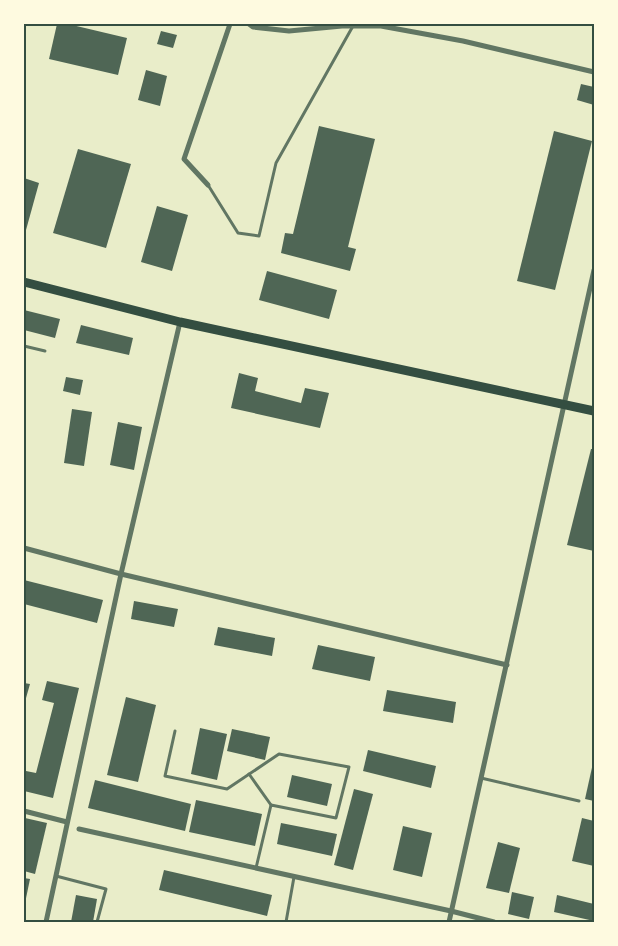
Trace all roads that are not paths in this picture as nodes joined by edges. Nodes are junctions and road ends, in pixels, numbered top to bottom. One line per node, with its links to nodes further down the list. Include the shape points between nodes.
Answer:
1 (230, 24): 5 (street, via 184,158)
2 (249, 24): 3 (street, via 289,32)
3 (353, 26): 4 (street, via 381,26 463,41); 5 (lane, via 276,163 259,236 238,233)
4 (594, 72)
5 (208, 185)
6 (594, 270): 11 (street)
7 (24, 282): 8 (main road)
8 (180, 322): 11 (main road); 14 (street)
9 (24, 346): 10 (lane)
10 (45, 351)
11 (563, 403): 12 (main road); 15 (street)
12 (594, 410)
13 (24, 548): 14 (street)
14 (122, 574): 15 (street); 22 (street)
15 (507, 665): 18 (street)
16 (175, 731): 17 (lane, via 165,776 227,789)
17 (249, 774): 20 (lane); 20 (lane, via 279,754 349,767 336,818)
18 (481, 778): 19 (lane); 27 (street)
19 (579, 801)
20 (271, 805): 24 (lane)
21 (24, 811): 22 (street)
22 (67, 822): 25 (street)
23 (79, 830): 24 (street)
24 (256, 868): 26 (street)
25 (56, 876): 28 (street); 29 (lane, via 106,889)
26 (294, 877): 27 (street); 30 (lane)
27 (451, 911): 31 (street); 32 (street)
28 (46, 922)
29 (97, 922)
30 (286, 922)
31 (449, 922)
32 (494, 922)

